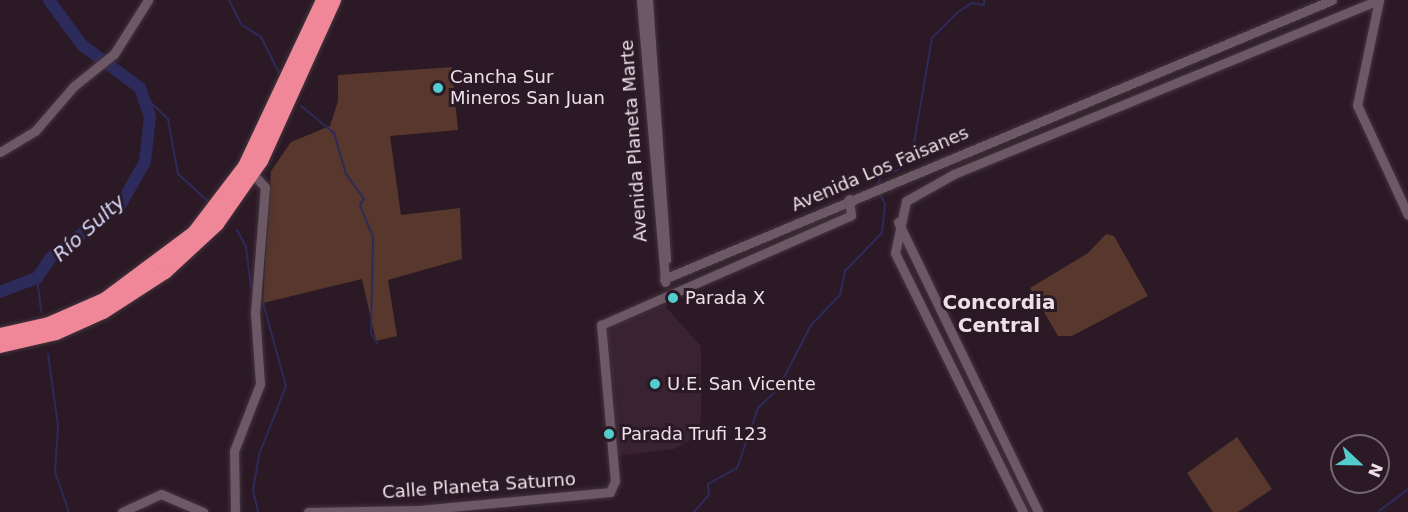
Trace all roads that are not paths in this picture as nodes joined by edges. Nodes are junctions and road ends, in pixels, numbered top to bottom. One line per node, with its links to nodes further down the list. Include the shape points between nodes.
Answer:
1 (148, 0): 8 (street, via 114,54 34,131)
2 (323, 0): 15 (highway, via 245,166 194,233 104,300 49,324)
3 (334, 0): 9 (highway)
4 (641, 0): 13 (street, Avenida Planeta Marte)
5 (648, 0): 13 (street, Avenida Planeta Marte)
6 (1332, 0): 10 (street, Avenida Los Faisanes)
7 (1379, 0): 11 (street, via 1357,105); 12 (street, Avenida Los Faisanes, via 912,195)
8 (0, 152)
9 (253, 174): 16 (highway, via 217,224 141,290 56,333); 20 (street, via 265,186 255,313 260,384 234,451)
10 (849, 199): 13 (street, Avenida Los Faisanes); 14 (street, Avenida Los Faisanes, via 851,215)
11 (1408, 215)
12 (898, 222): 22 (street, via 893,246 898,261); 23 (street)
13 (664, 279): 14 (street, Avenida Planeta Marte)
14 (667, 294): 17 (street, Avenida Los Faisanes, via 601,325)
15 (0, 335)
16 (0, 346)
17 (614, 487): 21 (street, Calle Planeta Saturno, via 605,494 419,510)
18 (122, 512): 19 (street, via 161,494)
19 (203, 512)
20 (235, 512)
21 (308, 512)
22 (1023, 512)
23 (1038, 512)

